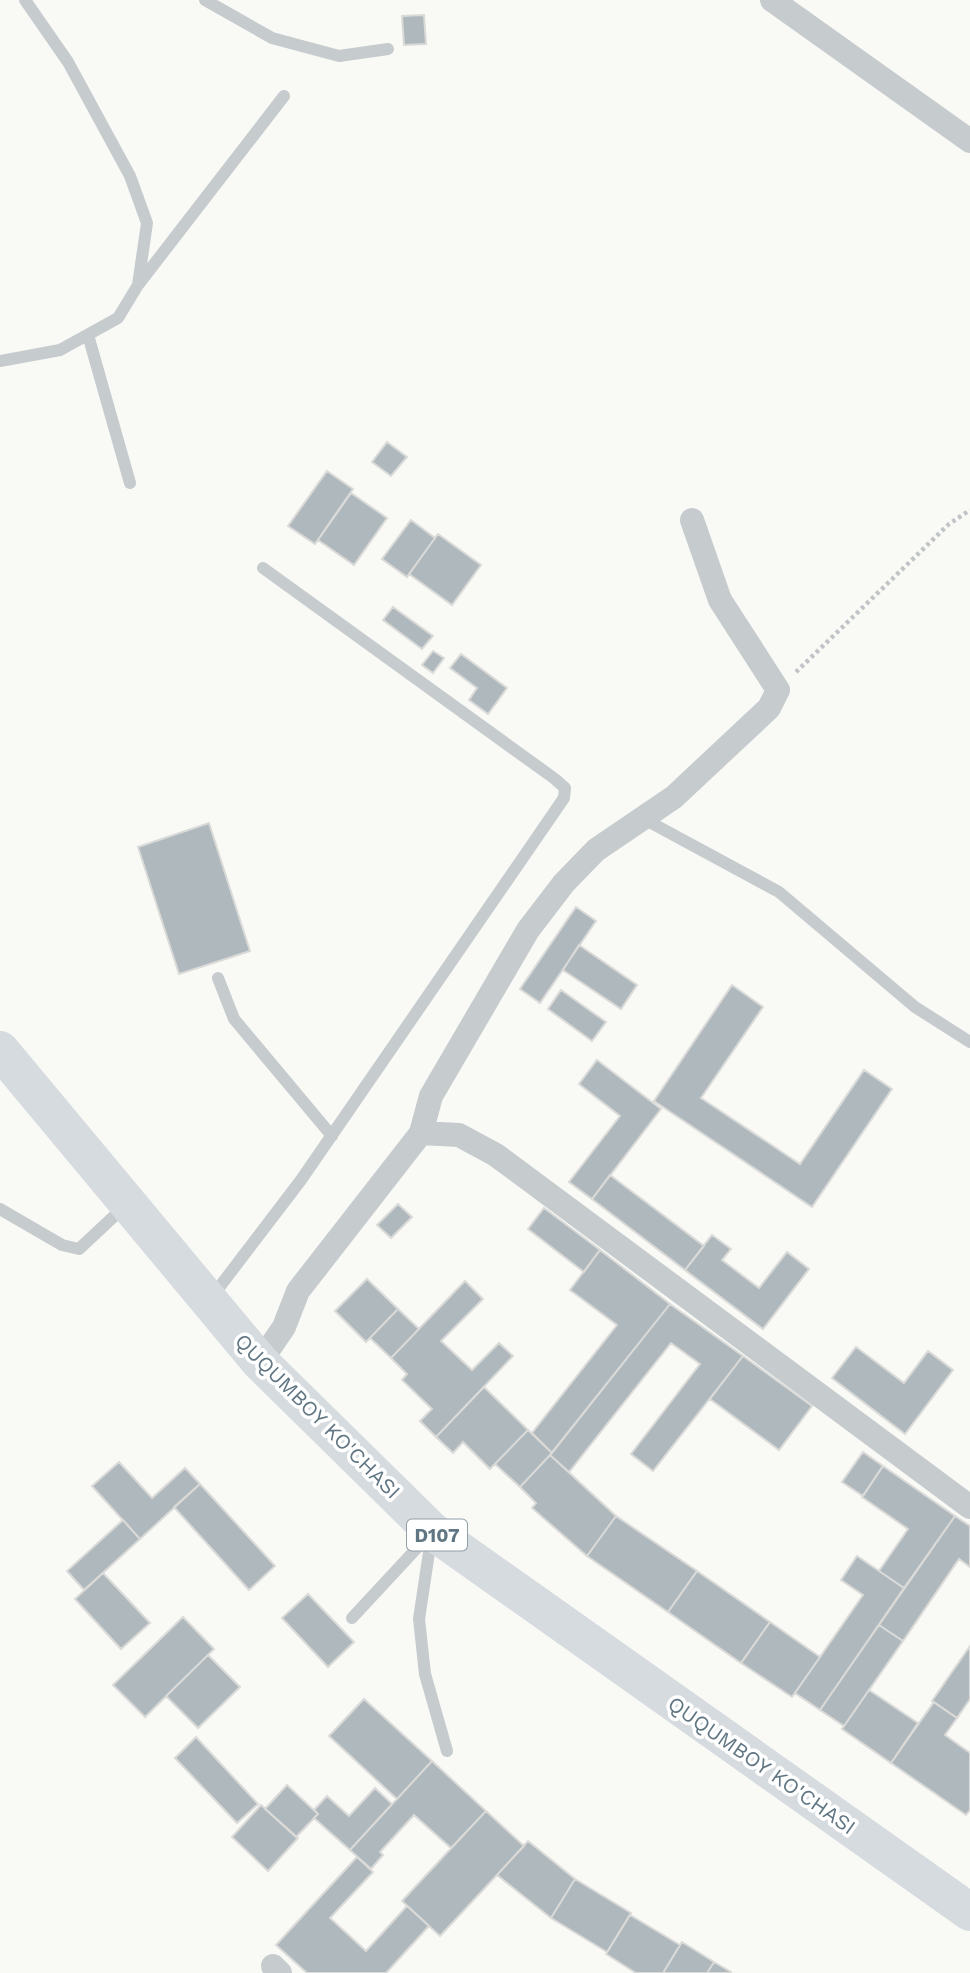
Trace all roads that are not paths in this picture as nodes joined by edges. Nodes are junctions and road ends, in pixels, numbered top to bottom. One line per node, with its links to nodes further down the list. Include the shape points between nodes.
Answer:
1 (25, 0): 7 (lane, via 68,62 130,176 147,223)
2 (205, 0): 4 (lane, via 272,38 339,56)
3 (772, 0): 6 (street)
4 (388, 49)
5 (284, 96): 7 (lane)
6 (970, 141)
7 (138, 285): 8 (lane, via 118,318)
8 (88, 335): 9 (lane, via 60,350); 10 (lane)
9 (0, 361)
10 (130, 483)
11 (692, 520): 13 (street, via 720,600 778,690 769,708)
12 (263, 568): 18 (lane, via 565,788 564,798)
13 (644, 819): 15 (lane, via 779,892 915,1007); 17 (street, via 596,850 528,930 431,1096)
14 (218, 978): 18 (lane, via 234,1019)
15 (970, 1042)
16 (0, 1049): 19 (main road, QUQUMBOY KO'CHASI / D107)
17 (421, 1133): 22 (street, via 298,1291 284,1327); 23 (street, via 458,1135 496,1155)
18 (332, 1136): 21 (lane)
19 (128, 1203): 20 (lane, via 79,1249 62,1245); 21 (main road, QUQUMBOY KO'CHASI / D107)
20 (0, 1209)
21 (209, 1301): 22 (main road, QUQUMBOY KO'CHASI / D107)
22 (260, 1362): 24 (main road, QUQUMBOY KO'CHASI / D107)
23 (970, 1507)
24 (432, 1531): 25 (lane); 26 (lane, via 419,1619 425,1674); 27 (main road, QUQUMBOY KO'CHASI / D107)
25 (352, 1618)
26 (447, 1751)
27 (970, 1912)

